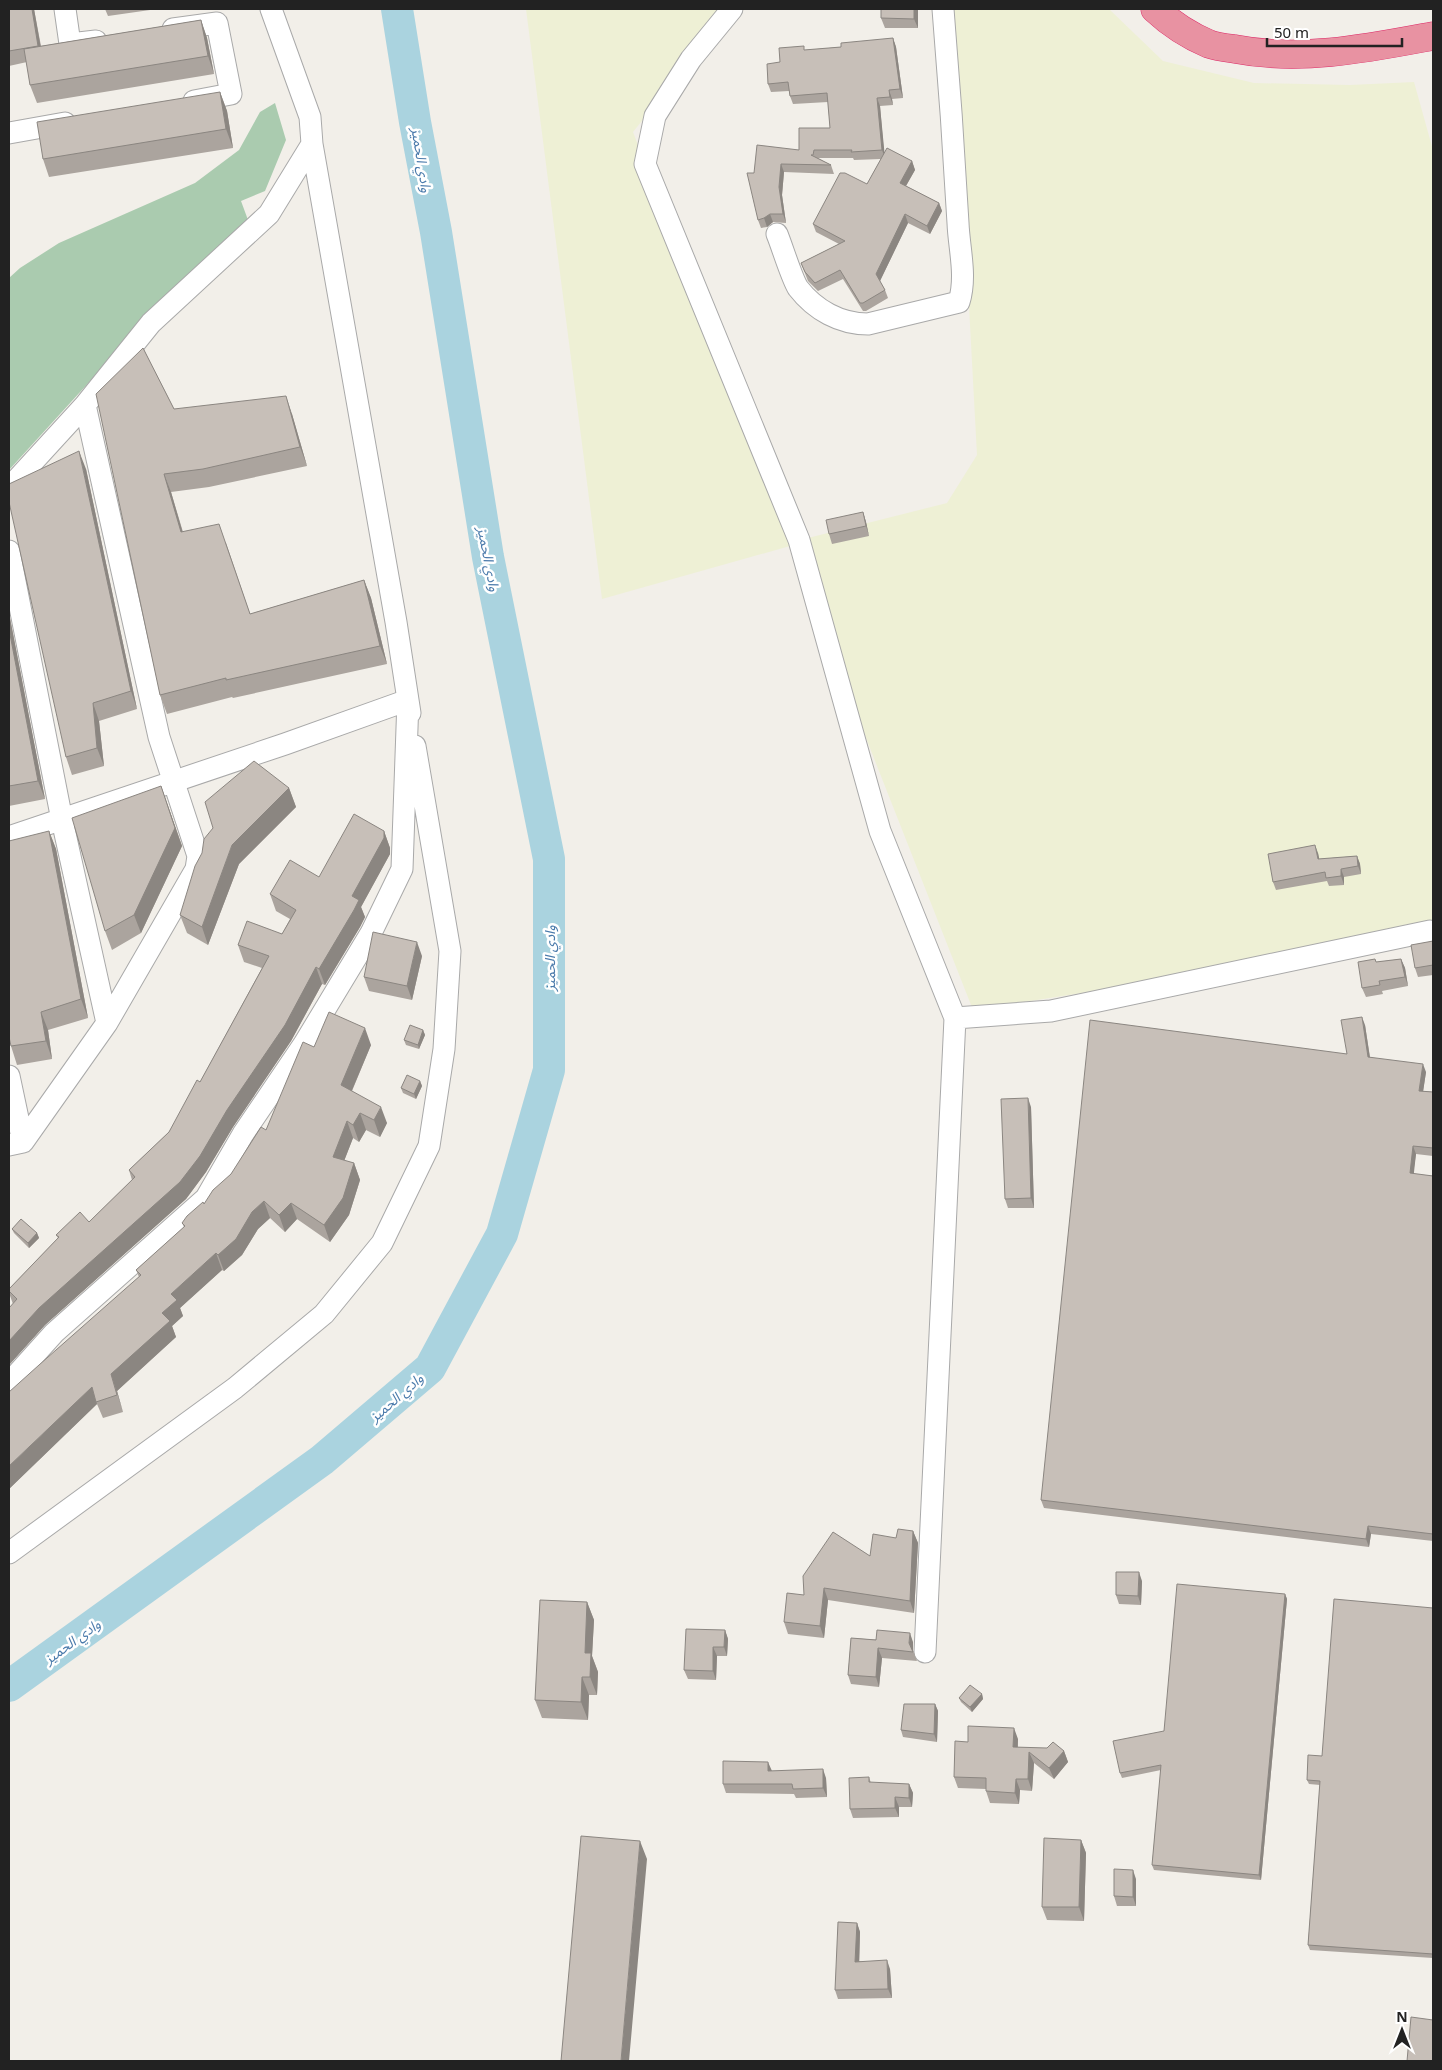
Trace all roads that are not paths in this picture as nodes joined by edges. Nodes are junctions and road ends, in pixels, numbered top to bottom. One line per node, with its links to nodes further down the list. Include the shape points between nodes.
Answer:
1 (65, 9): 8 (street, via 70,44)
2 (271, 9): 12 (street, via 310,116)
3 (732, 9): 22 (street, via 691,59 655,116 645,164 799,540 880,831)
4 (944, 9): 13 (street, via 962,264 959,302 868,324 853,324 835,318 820,310 797,287)
5 (1155, 9): 7 (highway, via 1167,20 1210,45 1252,53 1303,55 1377,47)
6 (158, 32): 9 (street, via 217,23 219,32 231,94)
7 (1433, 36)
8 (119, 37)
9 (173, 104)
10 (86, 120): 11 (street)
11 (9, 133)
12 (312, 144): 14 (street, via 269,214 151,322); 17 (street)
13 (777, 234)
14 (85, 405): 15 (street); 18 (street, via 159,737)
15 (9, 488)
16 (9, 551): 19 (street)
17 (408, 700): 18 (street); 26 (street, via 402,869 371,933 206,1198 54,1333); 27 (street, via 450,951 444,1049 429,1146 382,1242 324,1314 236,1388)
18 (172, 782): 19 (street); 23 (street, via 198,856 196,869)
19 (62, 820): 20 (street); 23 (street)
20 (9, 837)
21 (1430, 931): 22 (street, via 1051,1011)
22 (955, 1018): 28 (street)
23 (107, 1023): 25 (street)
24 (9, 1076): 25 (street)
25 (16, 1144)
26 (9, 1383)
27 (9, 1553)
28 (925, 1652)

